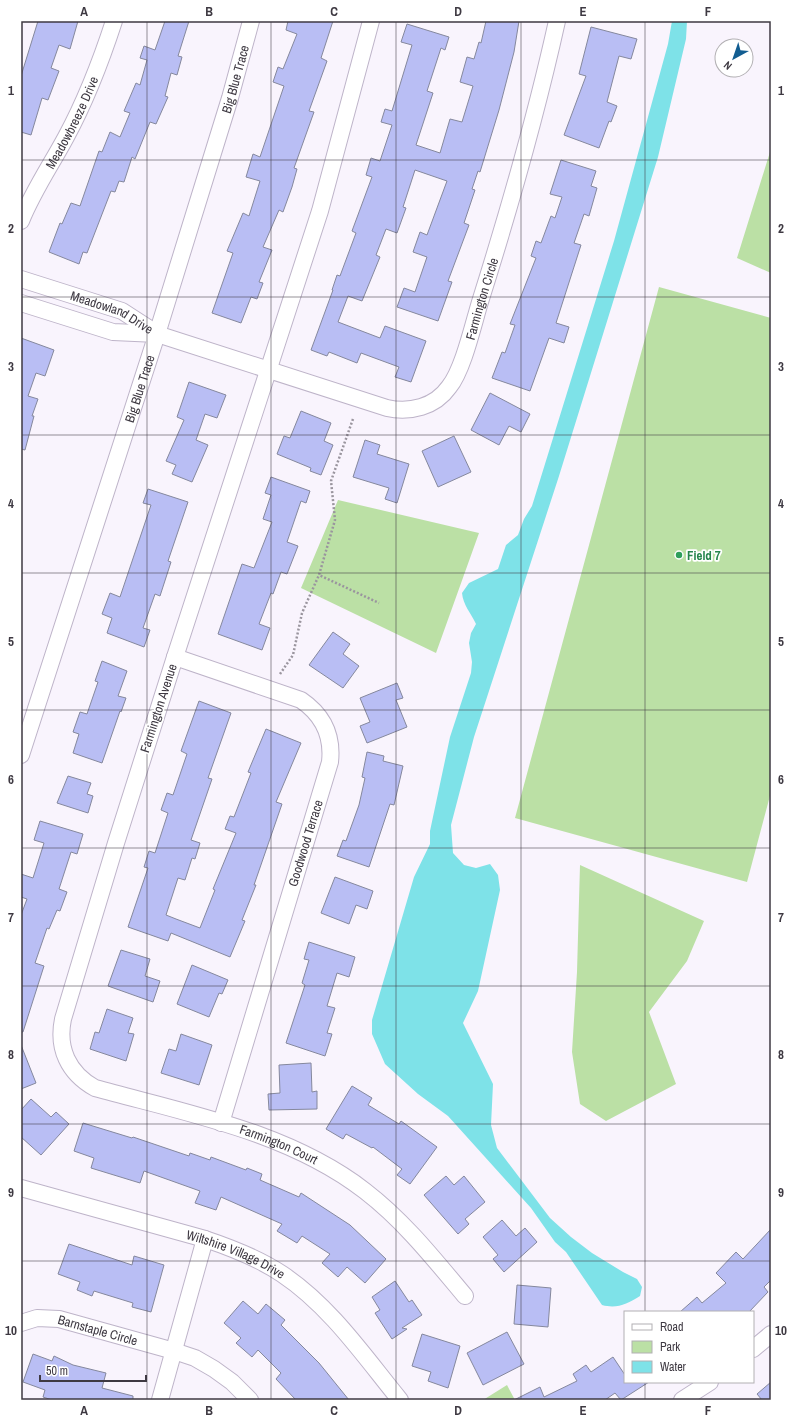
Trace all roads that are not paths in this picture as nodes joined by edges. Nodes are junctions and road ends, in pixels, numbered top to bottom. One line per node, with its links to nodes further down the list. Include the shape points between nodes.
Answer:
1 (114, 21): 5 (street, Meadowbreeze Drive, via 86,98)
2 (251, 21): 10 (street, Big Blue Trace)
3 (371, 21): 11 (street, via 320,211)
4 (557, 21): 11 (street, Farmington Circle, via 496,252 455,380 449,388 434,402 424,407 397,410)
5 (21, 221)
6 (21, 279): 7 (street, Meadowland Drive)
7 (47, 287): 9 (street); 10 (street, Meadowland Drive, via 122,311)
8 (21, 303): 9 (street, Meadowland Drive)
9 (41, 309): 10 (street, Meadowland Drive, via 113,332)
10 (158, 334): 11 (street, Farmington Circle); 13 (street, Big Blue Trace)
11 (269, 370): 12 (street, Farmington Avenue)
12 (174, 657): 14 (street, Farmington Avenue, via 63,1019); 15 (street, Goodwood Terrace, via 302,700 320,717 330,741 330,762)
13 (21, 755)
14 (62, 1049): 15 (street, Farmington Court, via 71,1068 95,1088)
15 (220, 1123): 18 (street, Farmington Court, via 259,1134 296,1149 364,1190 395,1216)
16 (21, 1188): 17 (street, Wiltshire Village Drive)
17 (205, 1239): 22 (street); 26 (street, Wiltshire Village Drive, via 262,1262 308,1294 332,1317)
18 (465, 1296)
19 (21, 1323): 22 (street, Barnstaple Circle, via 37,1318 59,1319)
20 (771, 1334): 21 (street)
21 (754, 1348)
22 (174, 1351): 24 (street); 25 (street, Barnstaple Circle, via 214,1368)
23 (708, 1383): 27 (street)
24 (160, 1400)
25 (250, 1400)
26 (400, 1400)
27 (682, 1400)

